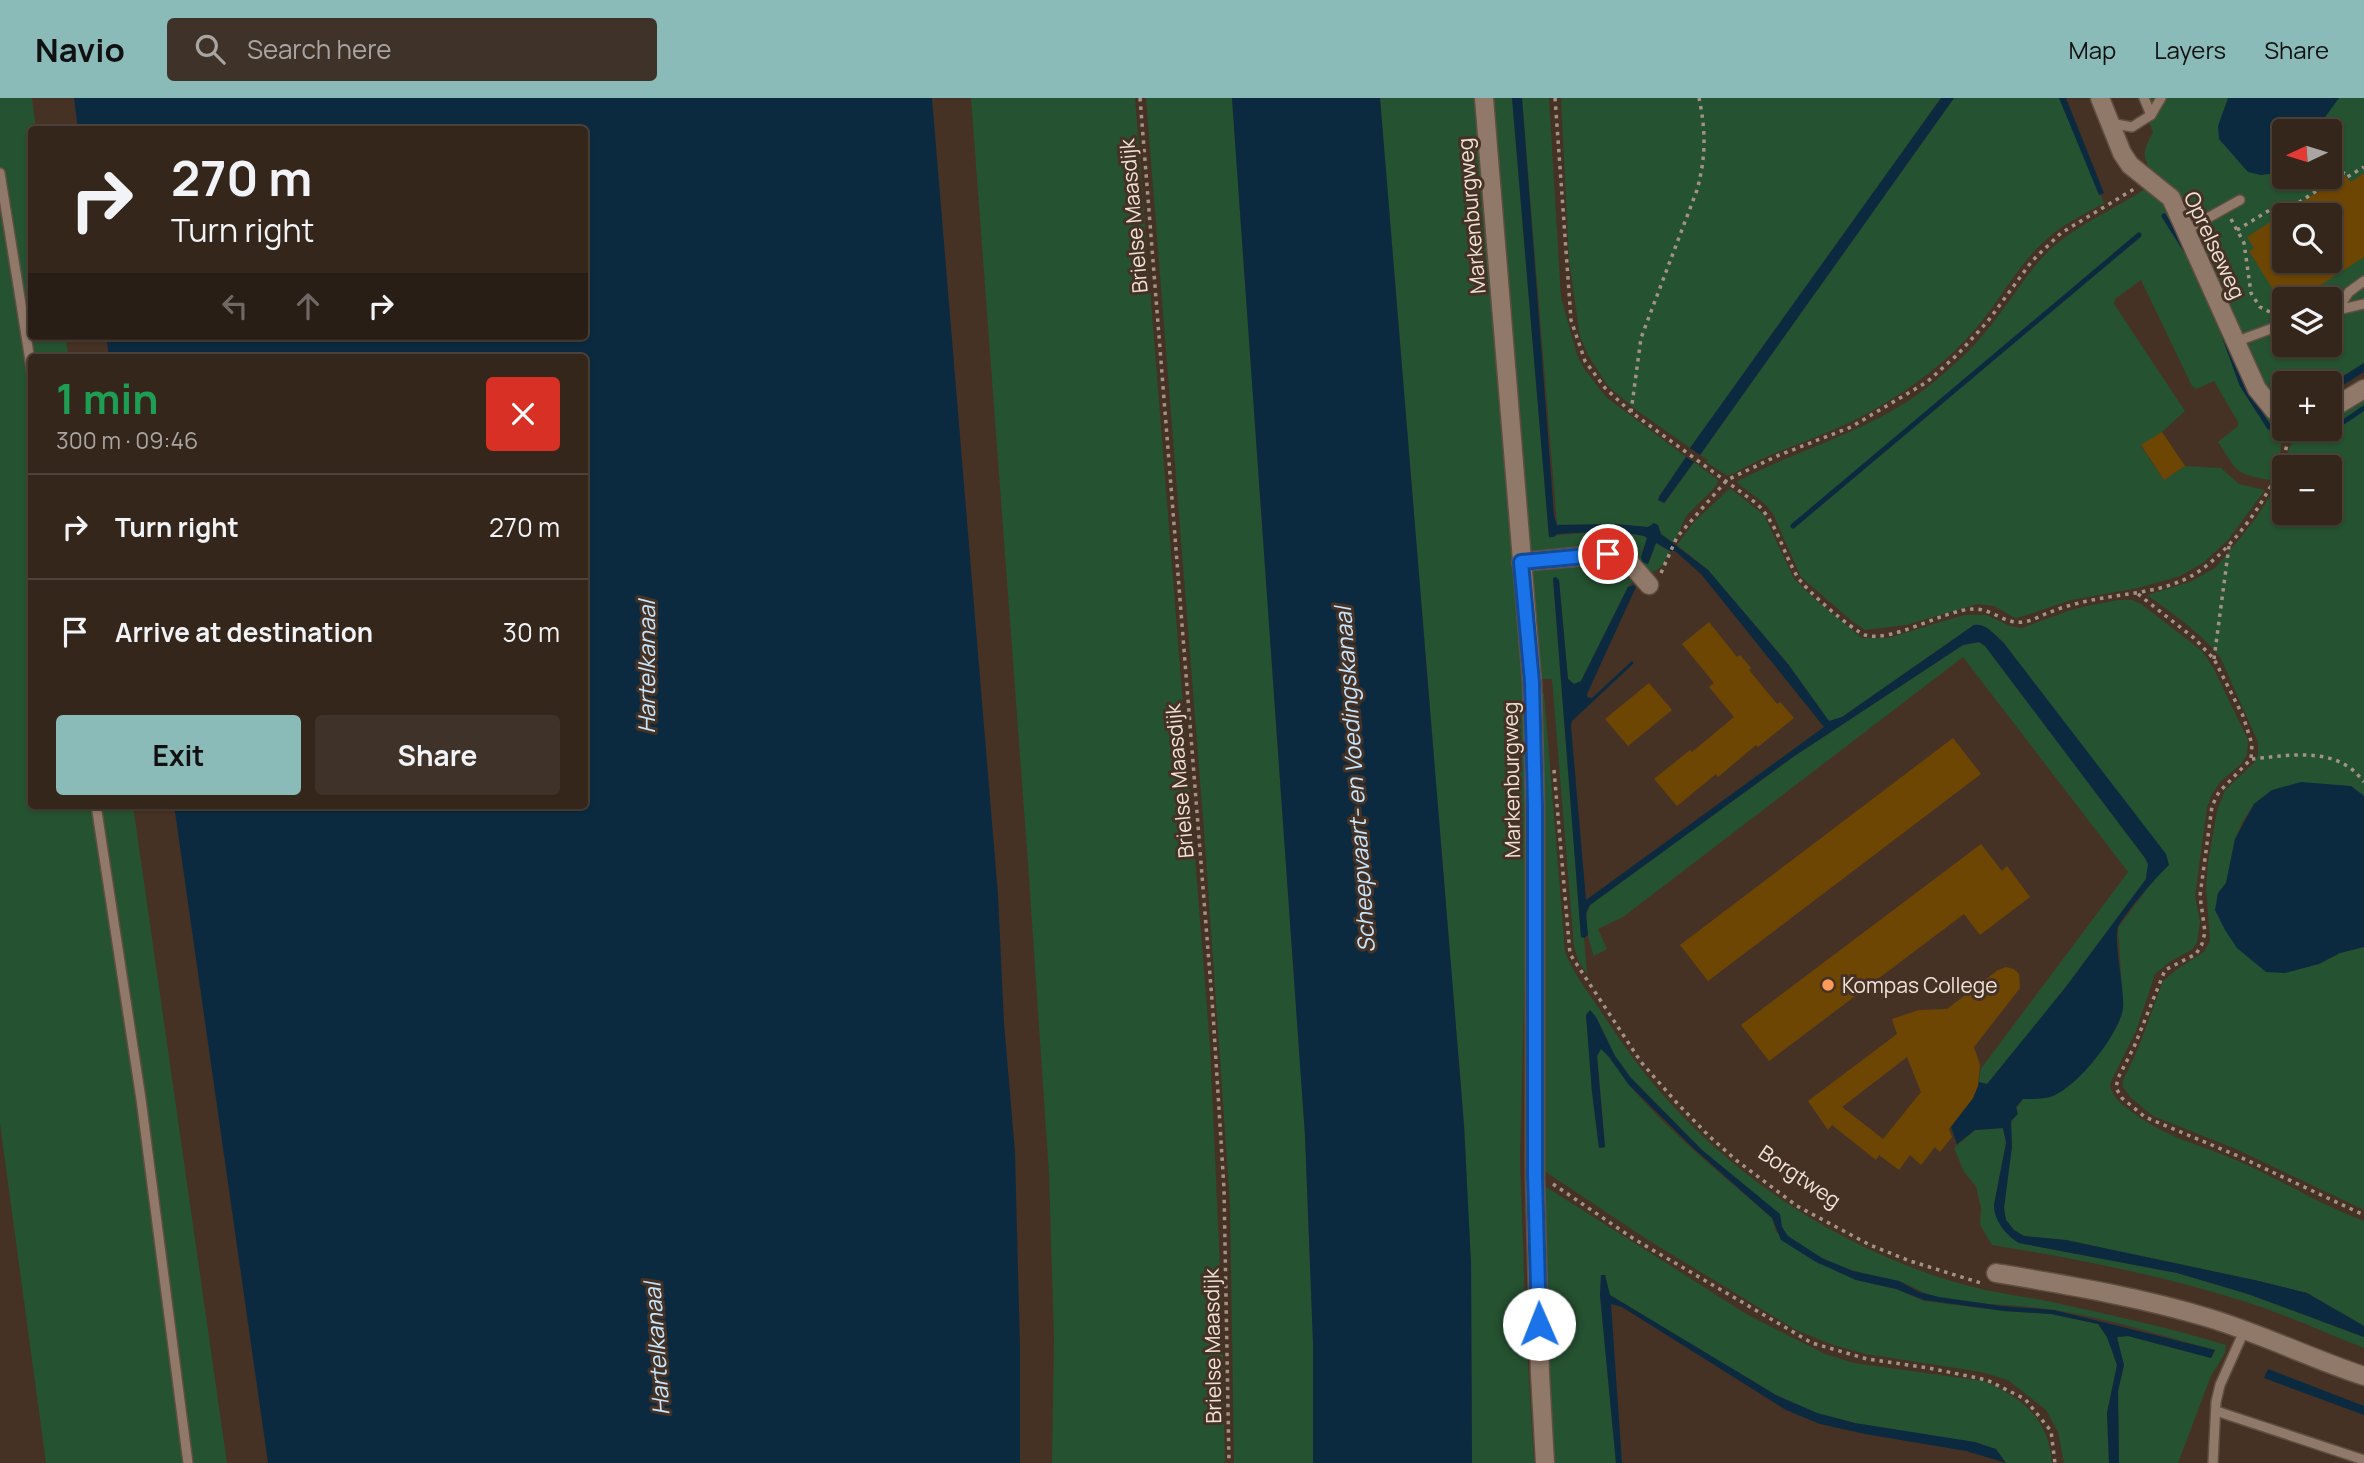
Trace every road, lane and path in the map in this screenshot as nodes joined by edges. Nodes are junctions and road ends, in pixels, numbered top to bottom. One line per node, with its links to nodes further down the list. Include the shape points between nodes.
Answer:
1 (1140, 98): 49 (path, Brielse Maasdijk, via 1213,1013 1224,1203)
2 (1485, 98): 33 (street, Markenburgweg)
3 (1555, 98): 28 (path, via 1571,320 1585,361 1605,388)
4 (1699, 98): 28 (path, via 1706,136 1704,165 1641,338)
5 (2100, 98): 9 (street, Oprelseweg)
6 (2144, 98): 8 (lane)
7 (2161, 98): 8 (lane)
8 (2151, 116): 9 (lane, via 2132,127)
9 (2110, 123): 12 (street, Oprelseweg, via 2130,165)
10 (2364, 167): 16 (path, via 2347,177 2344,173 2278,216 2273,208)
11 (0, 173): 24 (lane)
12 (2145, 177): 15 (street, Oprelseweg, via 2171,198); 30 (path, via 2130,193 2061,233 2032,261 1988,321 1927,382 1851,427)
13 (2240, 201): 14 (lane)
14 (2225, 209): 15 (lane); 16 (path)
15 (2186, 230): 23 (street, Oprelseweg)
16 (2237, 230): 21 (path, via 2244,243 2251,293 2260,307)
17 (2364, 281): 18 (lane)
18 (2342, 300)
19 (2364, 304): 20 (lane)
20 (2342, 309)
21 (2272, 312)
22 (2272, 329): 23 (lane)
23 (2235, 342): 27 (street, Oprelseweg, via 2257,389)
24 (29, 354)
25 (2364, 389): 26 (street)
26 (2342, 402)
27 (2272, 408)
28 (1632, 412): 30 (path)
29 (2287, 441): 31 (path, via 2272,485)
30 (1727, 480): 32 (path, via 1678,537); 35 (path, via 1768,513 1798,578 1866,635 1971,609 1989,610 2015,623 2026,622 2072,605)
31 (2229, 544): 35 (path, via 2210,565 2183,581); 36 (path)
32 (1669, 558)
33 (1521, 562): 34 (street, via 1608,554 1630,563); 41 (street, Markenburgweg, via 1532,682 1535,805)
34 (1649, 584)
35 (2138, 594): 36 (path)
36 (2214, 659): 37 (path, via 2243,716 2252,744)
37 (2251, 759): 39 (path, via 2335,759); 42 (path, via 2219,792 2212,806 2200,896 2202,944 2196,954 2165,970 2116,1088 2145,1116)
38 (1553, 763): 43 (path, Borgtweg, via 1570,954 1642,1062 1709,1136 1797,1206 1910,1261)
39 (2364, 782)
40 (97, 809): 48 (lane, via 141,1099)
41 (1535, 1175): 50 (street, Markenburgweg); 51 (path, via 1812,1343 1867,1359 1987,1380 2025,1399 2051,1430)
42 (2364, 1215)
43 (1989, 1278): 44 (street, via 2104,1292)
44 (2245, 1329): 45 (street); 46 (lane, via 2220,1385)
45 (2364, 1376)
46 (2216, 1411): 47 (lane); 52 (lane)
47 (2364, 1460)
48 (188, 1463)
49 (1229, 1463)
50 (1545, 1463)
51 (2055, 1463)
52 (2213, 1463)

